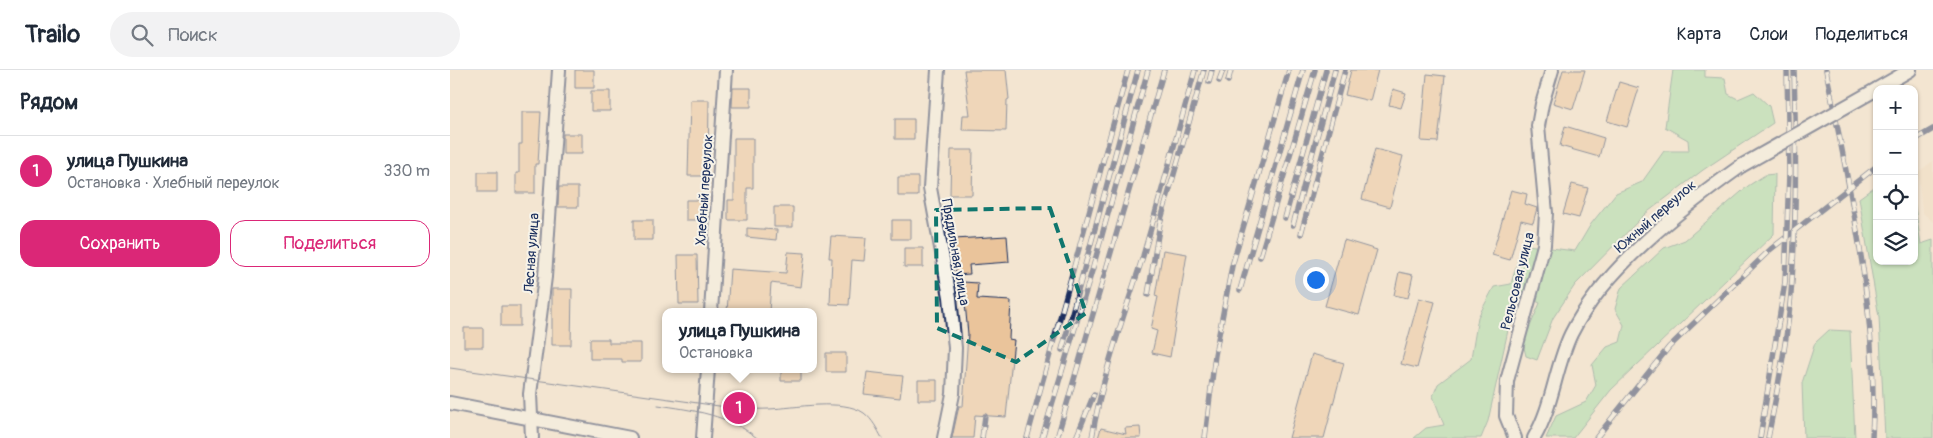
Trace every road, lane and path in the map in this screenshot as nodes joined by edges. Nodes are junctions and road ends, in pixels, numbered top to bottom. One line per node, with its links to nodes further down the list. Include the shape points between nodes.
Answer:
1 (559, 70): 11 (street, Лесная улица, via 545,277 530,394)
2 (726, 70): 8 (street, Хлебный переулок)
3 (938, 70): 15 (street, Прядильная улица, via 930,188 950,297 955,348 954,394)
4 (1552, 70): 16 (street, Рельсовая улица, via 1538,126 1546,213 1544,245 1507,381 1506,416)
5 (1910, 70): 6 (street, Южный переулок)
6 (1884, 85)
7 (1873, 91): 17 (street, Южный переулок, bridge, via 1741,166 1658,230 1617,270 1580,318 1570,337 1549,404)
8 (711, 308)
9 (708, 373): 14 (street)
10 (450, 403): 11 (street)
11 (532, 419): 12 (street, Лесная улица); 13 (street)
12 (532, 438)
13 (630, 438)
14 (703, 438)
15 (944, 438)
16 (1515, 438)
17 (1534, 438)

